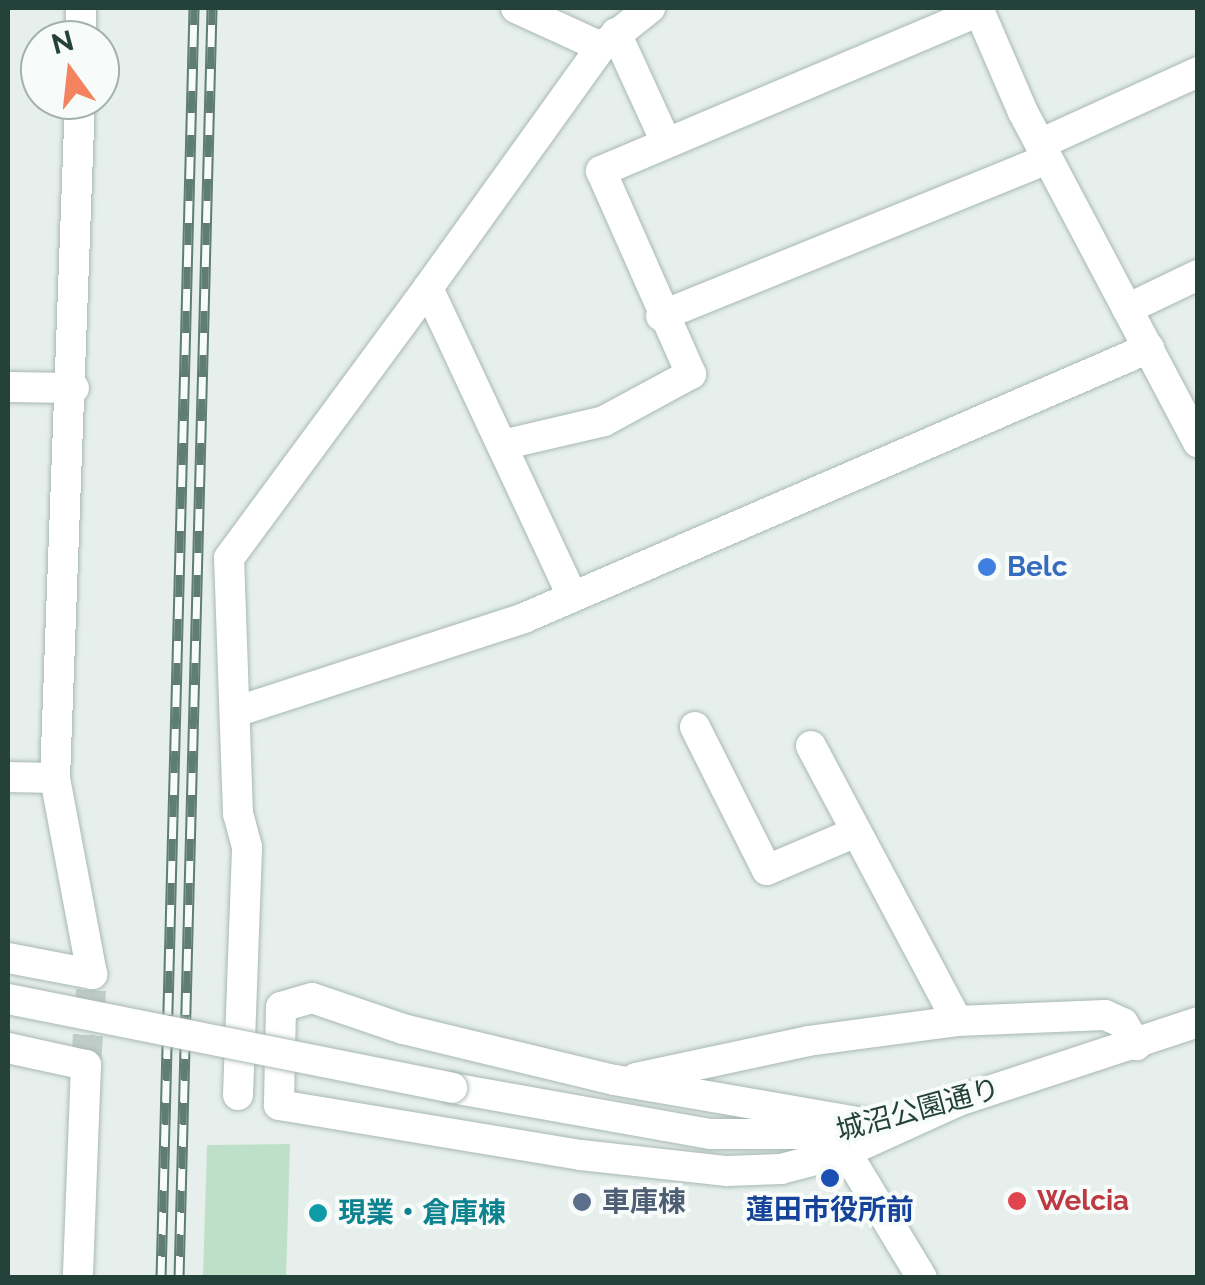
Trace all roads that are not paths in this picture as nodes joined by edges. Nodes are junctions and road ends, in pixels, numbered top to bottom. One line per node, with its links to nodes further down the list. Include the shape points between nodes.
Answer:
1 (516, 8): 4 (street)
2 (650, 8): 4 (street)
3 (979, 10): 7 (street); 8 (street)
4 (609, 40): 7 (street); 10 (street)
5 (1198, 72): 8 (street)
6 (80, 120): 15 (street)
7 (665, 140): 12 (street, via 601,170)
8 (1044, 152): 11 (street); 12 (street)
9 (1198, 276): 11 (street)
10 (428, 288): 17 (street); 19 (street, via 229,558)
11 (1127, 309): 13 (street)
12 (662, 316): 17 (street, via 691,374 604,421)
13 (1149, 348): 16 (street); 18 (street)
14 (8, 386): 15 (street)
15 (74, 388): 23 (street)
16 (1198, 444)
17 (502, 445): 18 (street)
18 (573, 597): 19 (street)
19 (234, 712): 32 (street, via 238,814 247,847)
20 (695, 727): 24 (street, via 766,870)
21 (810, 746): 24 (street)
22 (8, 777): 23 (street)
23 (56, 778): 25 (street, via 92,974)
24 (856, 832): 27 (street)
25 (8, 958)
26 (8, 999): 34 (street, 城沼公園通り, bridge, via 710,1134 778,1138)
27 (957, 1021): 29 (street, via 1105,1015 1123,1023); 31 (street)
28 (1198, 1022): 29 (street, 城沼公園通り)
29 (1136, 1045): 33 (street, 城沼公園通り)
30 (8, 1048): 36 (street, via 86,1065)
31 (614, 1080): 34 (street); 35 (street, via 402,1029 312,998 281,1007 279,1106 376,1126 684,1167 781,1169)
32 (238, 1095)
33 (956, 1102): 34 (street, 城沼公園通り); 35 (street)
34 (874, 1125)
35 (846, 1152): 37 (street)
36 (78, 1278)
37 (922, 1278)

